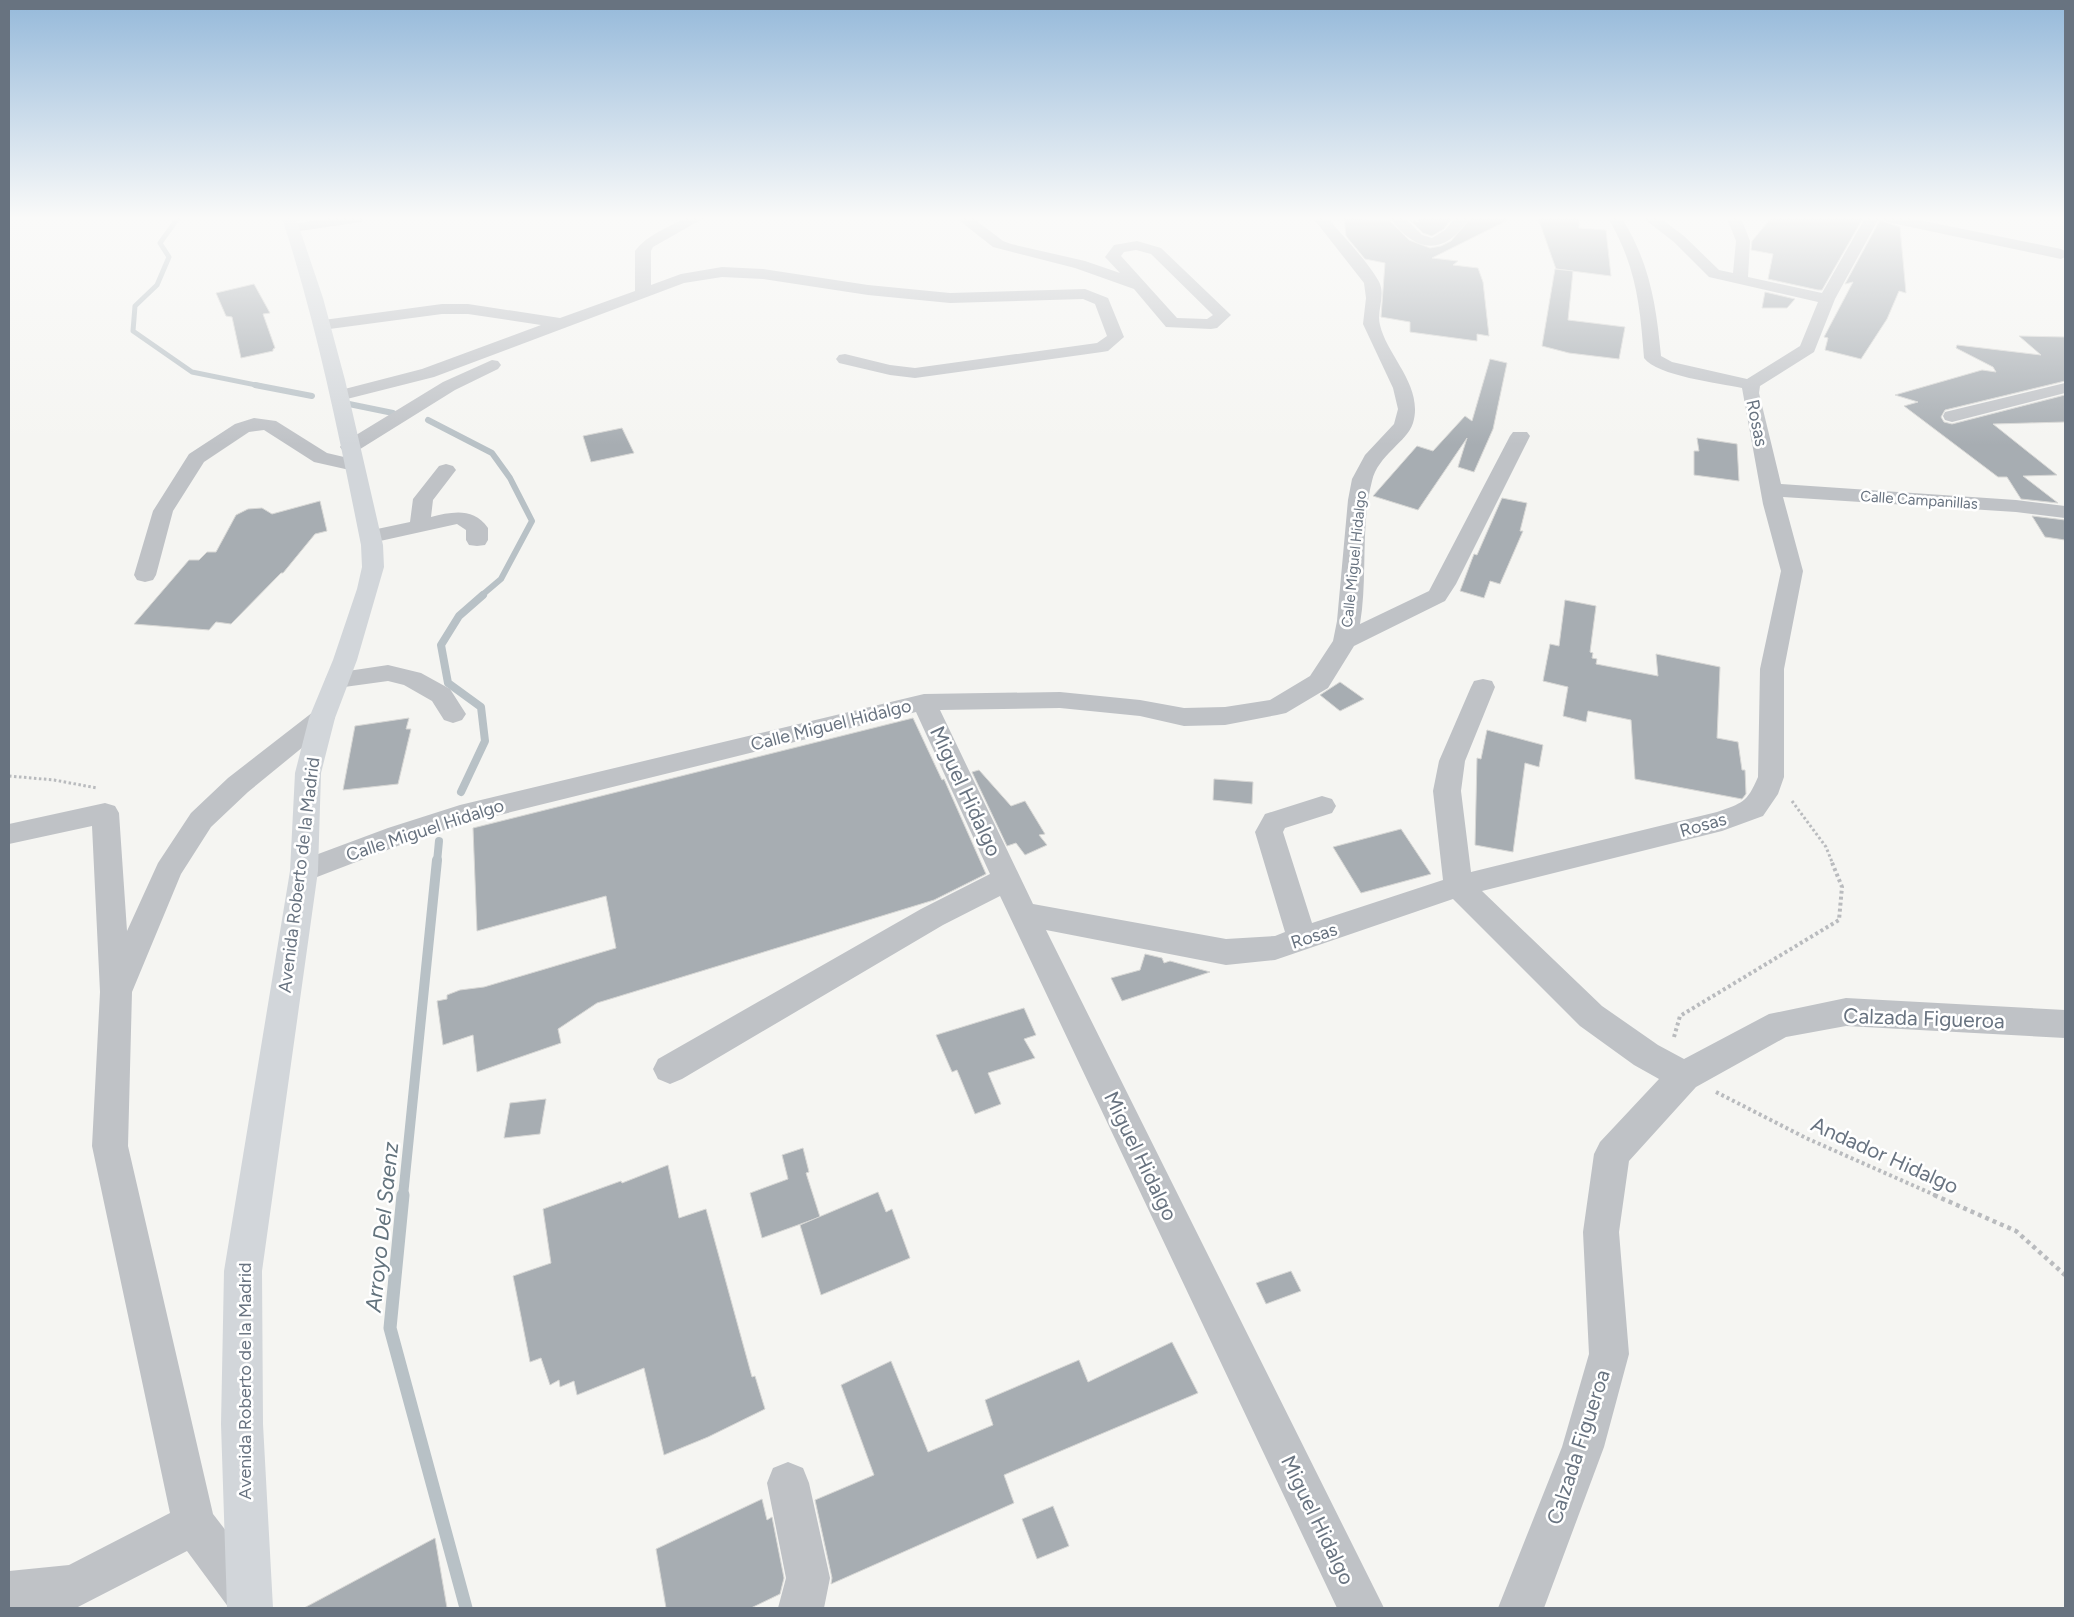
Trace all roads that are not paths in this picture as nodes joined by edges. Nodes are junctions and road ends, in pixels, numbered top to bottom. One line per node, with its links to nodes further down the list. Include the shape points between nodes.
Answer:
1 (312, 293): 12 (main road, Avenida Roberto de la Madrid)
2 (642, 293): 11 (street)
3 (903, 293): 14 (street, via 950,298 1085,294 1102,301 1116,337 1102,347 915,373)
4 (1146, 293): 5 (street, via 1172,323 1211,324 1223,315)
5 (1200, 293)
6 (1373, 293): 28 (street, Calle Miguel Hidalgo, via 1371,324 1402,388 1407,409 1403,425 1372,459 1362,480)
7 (1646, 293): 15 (street, via 1653,358 1666,366)
8 (1802, 293): 10 (street)
9 (1830, 293): 10 (street, Rosas)
10 (1827, 299): 15 (street, Rosas, via 1808,348)
11 (562, 323): 12 (street, via 468,309 442,309); 17 (street, via 428,373)
12 (322, 325): 17 (main road, Avenida Roberto de la Madrid)
13 (542, 348): 20 (street, via 498,362 449,386)
14 (844, 359)
15 (1751, 385): 22 (street, Rosas, via 1750,393)
16 (2065, 388): 18 (street)
17 (339, 396): 20 (main road, Avenida Roberto de la Madrid)
18 (1952, 416)
19 (1520, 436): 28 (street, Calle Miguel Hidalgo, via 1437,596)
20 (352, 456): 25 (main road, Avenida Roberto de la Madrid); 27 (street, via 321,458 269,425 254,424 242,428 196,458 163,511)
21 (446, 470): 24 (street, via 423,499)
22 (1772, 490): 23 (street, Calle Campanillas); 38 (street, Rosas, via 1772,504 1792,570 1772,668 1771,776 1753,809 1722,821)
23 (2065, 512)
24 (420, 526): 25 (street); 26 (street, via 462,518 477,528)
25 (371, 537): 29 (main road, Avenida Roberto de la Madrid, via 373,567 368,589)
26 (477, 540)
27 (145, 574)
28 (1345, 641): 31 (street, Calle Miguel Hidalgo, via 1319,682 1277,707 1225,716 1184,717 1140,708 1060,700)
29 (337, 680): 32 (street, via 388,673 412,678 441,695); 33 (main road, Avenida Roberto de la Madrid)
30 (1484, 687): 38 (street, via 1452,761 1446,791)
31 (924, 702): 36 (street, Calle Miguel Hidalgo, via 460,814); 37 (street, Miguel Hidalgo)
32 (453, 714)
33 (322, 718): 36 (main road, Avenida Roberto de la Madrid, via 308,773); 41 (street, via 238,785 201,820 168,871)
34 (1322, 806): 40 (street, via 1275,821 1269,832)
35 (9, 834): 41 (street, via 105,814)
36 (304, 871): 48 (main road, Avenida Roberto de la Madrid, via 243,1270 242,1424)
37 (1008, 878): 39 (street, Miguel Hidalgo); 43 (street, via 932,918)
38 (1458, 886): 40 (street, Rosas); 44 (street, via 1591,1016 1646,1055)
39 (1023, 914): 40 (street, Rosas, via 1226,952 1274,948); 50 (street, Miguel Hidalgo)
40 (1302, 940)
41 (116, 992): 46 (street, via 110,1146)
42 (2065, 1024): 44 (street, Calzada Figueroa, via 1846,1012 1780,1024)
43 (670, 1069)
44 (1684, 1076): 51 (street, Calzada Figueroa, via 1612,1154 1601,1232 1609,1354 1583,1447)
45 (788, 1483): 49 (street, via 808,1578)
46 (194, 1524): 47 (street, via 73,1587); 48 (street)
47 (9, 1593)
48 (249, 1602)
49 (801, 1608)
50 (1360, 1608)
51 (1520, 1608)

